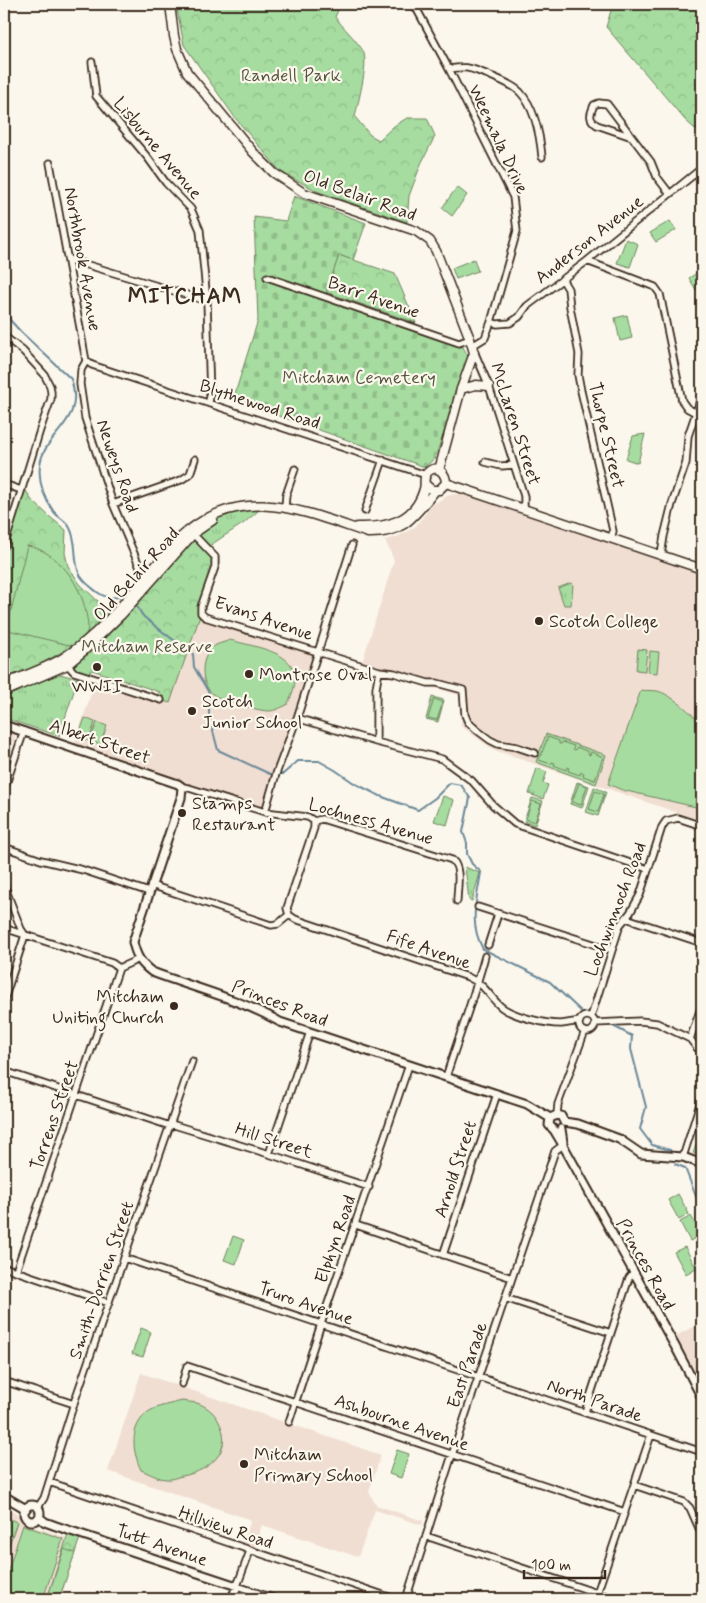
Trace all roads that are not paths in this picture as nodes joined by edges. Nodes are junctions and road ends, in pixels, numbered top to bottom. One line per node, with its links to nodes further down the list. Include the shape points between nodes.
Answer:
1 (170, 4): 17 (main road, Old Belair Road, via 174,36 187,72 253,152 274,174 304,193 423,235 436,250)
2 (414, 4): 4 (street, Weemala Drive)
3 (92, 62): 14 (street, Lisburne Avenue, via 96,96 191,209 200,230)
4 (449, 69): 6 (street, via 465,66 502,80 520,92 531,109); 15 (street, Weemala Drive, via 513,197 517,231)
5 (632, 137): 5 (street, via 592,121 590,115 594,105 599,102 607,104); 9 (street, via 652,162 657,177)
6 (542, 157)
7 (50, 163): 10 (street, Northbrook Avenue)
8 (702, 168): 9 (street, Anderson Avenue)
9 (670, 194): 11 (street, Anderson Avenue)
10 (68, 259): 14 (street); 18 (street, Northbrook Avenue)
11 (587, 261): 13 (street, Anderson Avenue); 24 (street, via 655,287 660,294 682,400)
12 (267, 277): 17 (street, Barr Avenue, via 459,343)
13 (562, 279): 15 (street, Anderson Avenue, via 510,324); 45 (street, Thorpe Street, via 568,289 579,354 579,381 613,530)
14 (207, 301): 22 (street, Lisburne Avenue)
15 (491, 322): 17 (street, Weemala Drive, via 485,338)
16 (4, 336): 37 (street, via 24,351 50,386 51,399)
17 (472, 344): 19 (street, McLaren Street); 20 (main road, via 472,357)
18 (86, 361): 22 (street, Blythewood Road); 39 (street, Neweys Road, via 81,370 80,384 85,418)
19 (489, 386): 20 (main road); 28 (street, McLaren Street)
20 (461, 389): 31 (main road)
21 (702, 395): 23 (street)
22 (209, 402): 26 (street, Blythewood Road)
23 (700, 406): 24 (street)
24 (696, 413): 48 (street)
25 (195, 459): 29 (street)
26 (383, 460): 33 (street, Blythewood Road); 42 (street)
27 (485, 462): 28 (street)
28 (514, 465): 41 (street, McLaren Street, via 524,496)
29 (192, 468): 32 (street); 39 (street, via 190,474 181,480)
30 (295, 469): 40 (street)
31 (439, 470): 33 (main road, via 432,470); 34 (main road, via 444,474)
32 (200, 471)
33 (426, 475): 36 (main road)
34 (446, 483): 38 (main road); 41 (main road)
35 (4, 484): 37 (street)
36 (426, 484): 38 (main road); 43 (main road, Old Belair Road, via 420,501 408,515 396,522 385,526)
37 (21, 490): 47 (street)
38 (435, 491): 43 (main road, Old Belair Road, via 404,526 379,534)
39 (112, 504): 50 (street, Neweys Road, via 141,570)
40 (285, 507): 43 (main road, Old Belair Road); 44 (main road, Old Belair Road, via 240,507)
41 (524, 509): 45 (main road)
42 (365, 511)
43 (348, 527)
44 (191, 532): 50 (main road, Old Belair Road); 51 (street, Evans Avenue, via 215,557 215,567 201,607 202,615)
45 (611, 539): 48 (main road)
46 (352, 545): 51 (street)
47 (4, 547)
48 (661, 555): 49 (main road)
49 (702, 569)
50 (149, 579): 52 (main road, Old Belair Road, via 86,649)
51 (317, 653): 53 (street); 57 (street)
52 (65, 661): 54 (main road, Old Belair Road); 55 (main road, Old Belair Road); 56 (street, via 74,672)
53 (379, 672): 60 (street); 61 (street, via 463,690 464,715 478,731 498,744)
54 (4, 684)
55 (4, 692)
56 (161, 700)
57 (297, 718): 60 (street); 64 (street)
58 (4, 725): 59 (street, Albert Street)
59 (24, 731): 62 (street, Albert Street, via 170,781); 63 (street)
60 (376, 742): 68 (street, via 442,759 472,781 514,824)
61 (535, 753)
62 (182, 789): 64 (street, Lochness Avenue, via 189,788); 70 (street)
63 (4, 790)
64 (265, 812): 65 (street, Lochness Avenue, via 308,817)
65 (314, 821): 71 (street, Lochness Avenue, via 322,819 454,861 457,867); 74 (street, via 287,908)
66 (702, 826): 68 (street, Lochwinnoch Road, via 678,818 666,821)
67 (4, 847): 70 (street)
68 (648, 870): 75 (street, Lochwinnoch Road, via 640,895)
69 (4, 885): 77 (street)
70 (150, 889): 74 (street, via 271,925 278,924); 82 (street, via 133,942)
71 (457, 901)
72 (478, 907): 73 (street)
73 (498, 914): 79 (street); 80 (street)
74 (289, 915): 84 (street, Fife Avenue)
75 (626, 918): 78 (street); 80 (street, Lochwinnoch Road, via 620,925)
76 (4, 928): 77 (street)
77 (25, 935): 83 (street); 85 (street)
78 (702, 943)
79 (488, 945)
80 (612, 950): 87 (street, Lochwinnoch Road)
81 (485, 956): 84 (street)
82 (139, 960): 83 (street); 91 (street, Princes Road, via 152,972)
83 (119, 968): 99 (street, Torrens Street)
84 (478, 982): 88 (street, Fife Avenue, via 511,1013 560,1024); 97 (street)
85 (4, 1000)
86 (702, 1004): 92 (street)
87 (590, 1017): 88 (street); 89 (street)
88 (580, 1021): 90 (street)
89 (595, 1023): 90 (street, via 593,1029); 92 (street, via 657,1023)
90 (585, 1031): 101 (street)
91 (310, 1032): 95 (street, Princes Road); 105 (street)
92 (690, 1039): 93 (street)
93 (702, 1051)
94 (192, 1061): 102 (street, Smith-Dorrien Street)
95 (410, 1065): 97 (street, Princes Road); 108 (street, Elphyn Road)
96 (4, 1071): 99 (street, Hill Street)
97 (446, 1077): 98 (street, Princes Road)
98 (497, 1094): 101 (street, Princes Road); 110 (street, Arnold Street)
99 (76, 1095): 102 (street, Hill Street); 113 (street, Torrens Street)
100 (702, 1097): 106 (street)
101 (553, 1116): 103 (street, Princes Road, via 561,1116); 103 (street, Princes Road, via 549,1126)
102 (170, 1125): 105 (street, Hill Street); 111 (street, Smith-Dorrien Street)
103 (560, 1127): 104 (street, Princes Road); 106 (street, via 578,1124 619,1139 641,1154)
104 (563, 1145): 114 (street, Princes Road); 115 (street, East Parade, via 555,1150)
105 (268, 1154): 108 (street, Hill Street)
106 (680, 1157): 107 (street)
107 (702, 1164)
108 (369, 1187): 109 (street, Elphyn Road)
109 (356, 1225): 110 (street); 118 (street, Elphyn Road)
110 (443, 1255): 115 (street)
111 (124, 1258): 117 (street, Smith-Dorrien Street); 118 (street, Truro Avenue)
112 (4, 1267): 113 (street)
113 (16, 1271): 117 (street)
114 (634, 1272): 119 (street, via 629,1278); 123 (street, Princes Road)
115 (512, 1278): 116 (street, East Parade)
116 (505, 1298): 119 (street); 120 (street, East Parade)
117 (108, 1303): 125 (street, Smith-Dorrien Street)
118 (321, 1324): 120 (street, Truro Avenue); 124 (street, Elphyn Road)
119 (611, 1333): 126 (street)
120 (479, 1377): 126 (street, North Parade); 130 (street, East Parade)
121 (4, 1381): 125 (street)
122 (182, 1384): 124 (street, Ashbourne Avenue, via 188,1366)
123 (702, 1398)
124 (296, 1401): 127 (street, Elphyn Road); 130 (street, Ashbourne Avenue)
125 (74, 1404): 131 (street, Smith-Dorrien Street)
126 (585, 1412): 128 (street, North Parade)
127 (289, 1422)
128 (651, 1435): 129 (street, North Parade); 132 (street)
129 (702, 1452)
130 (452, 1455): 136 (street, Ashbourne Avenue); 139 (street, East Parade)
131 (49, 1482): 134 (street, Smith-Dorrien Street); 140 (street, Hillview Road)
132 (634, 1485): 136 (street); 138 (street, via 684,1502)
133 (4, 1496): 135 (street)
134 (38, 1507): 135 (street, via 33,1505); 137 (street)
135 (26, 1509): 137 (street, via 28,1519)
136 (625, 1512): 142 (street)
137 (39, 1518): 141 (street, Tutt Avenue)
138 (702, 1535)
139 (426, 1536): 142 (street); 146 (street, East Parade)
140 (250, 1551): 141 (street); 145 (street, Hillview Road)
141 (237, 1586): 143 (street); 144 (street, Tutt Avenue)
142 (596, 1596): 147 (street)
143 (232, 1599)
144 (276, 1599)
145 (395, 1599)
146 (406, 1599)
147 (615, 1599)

